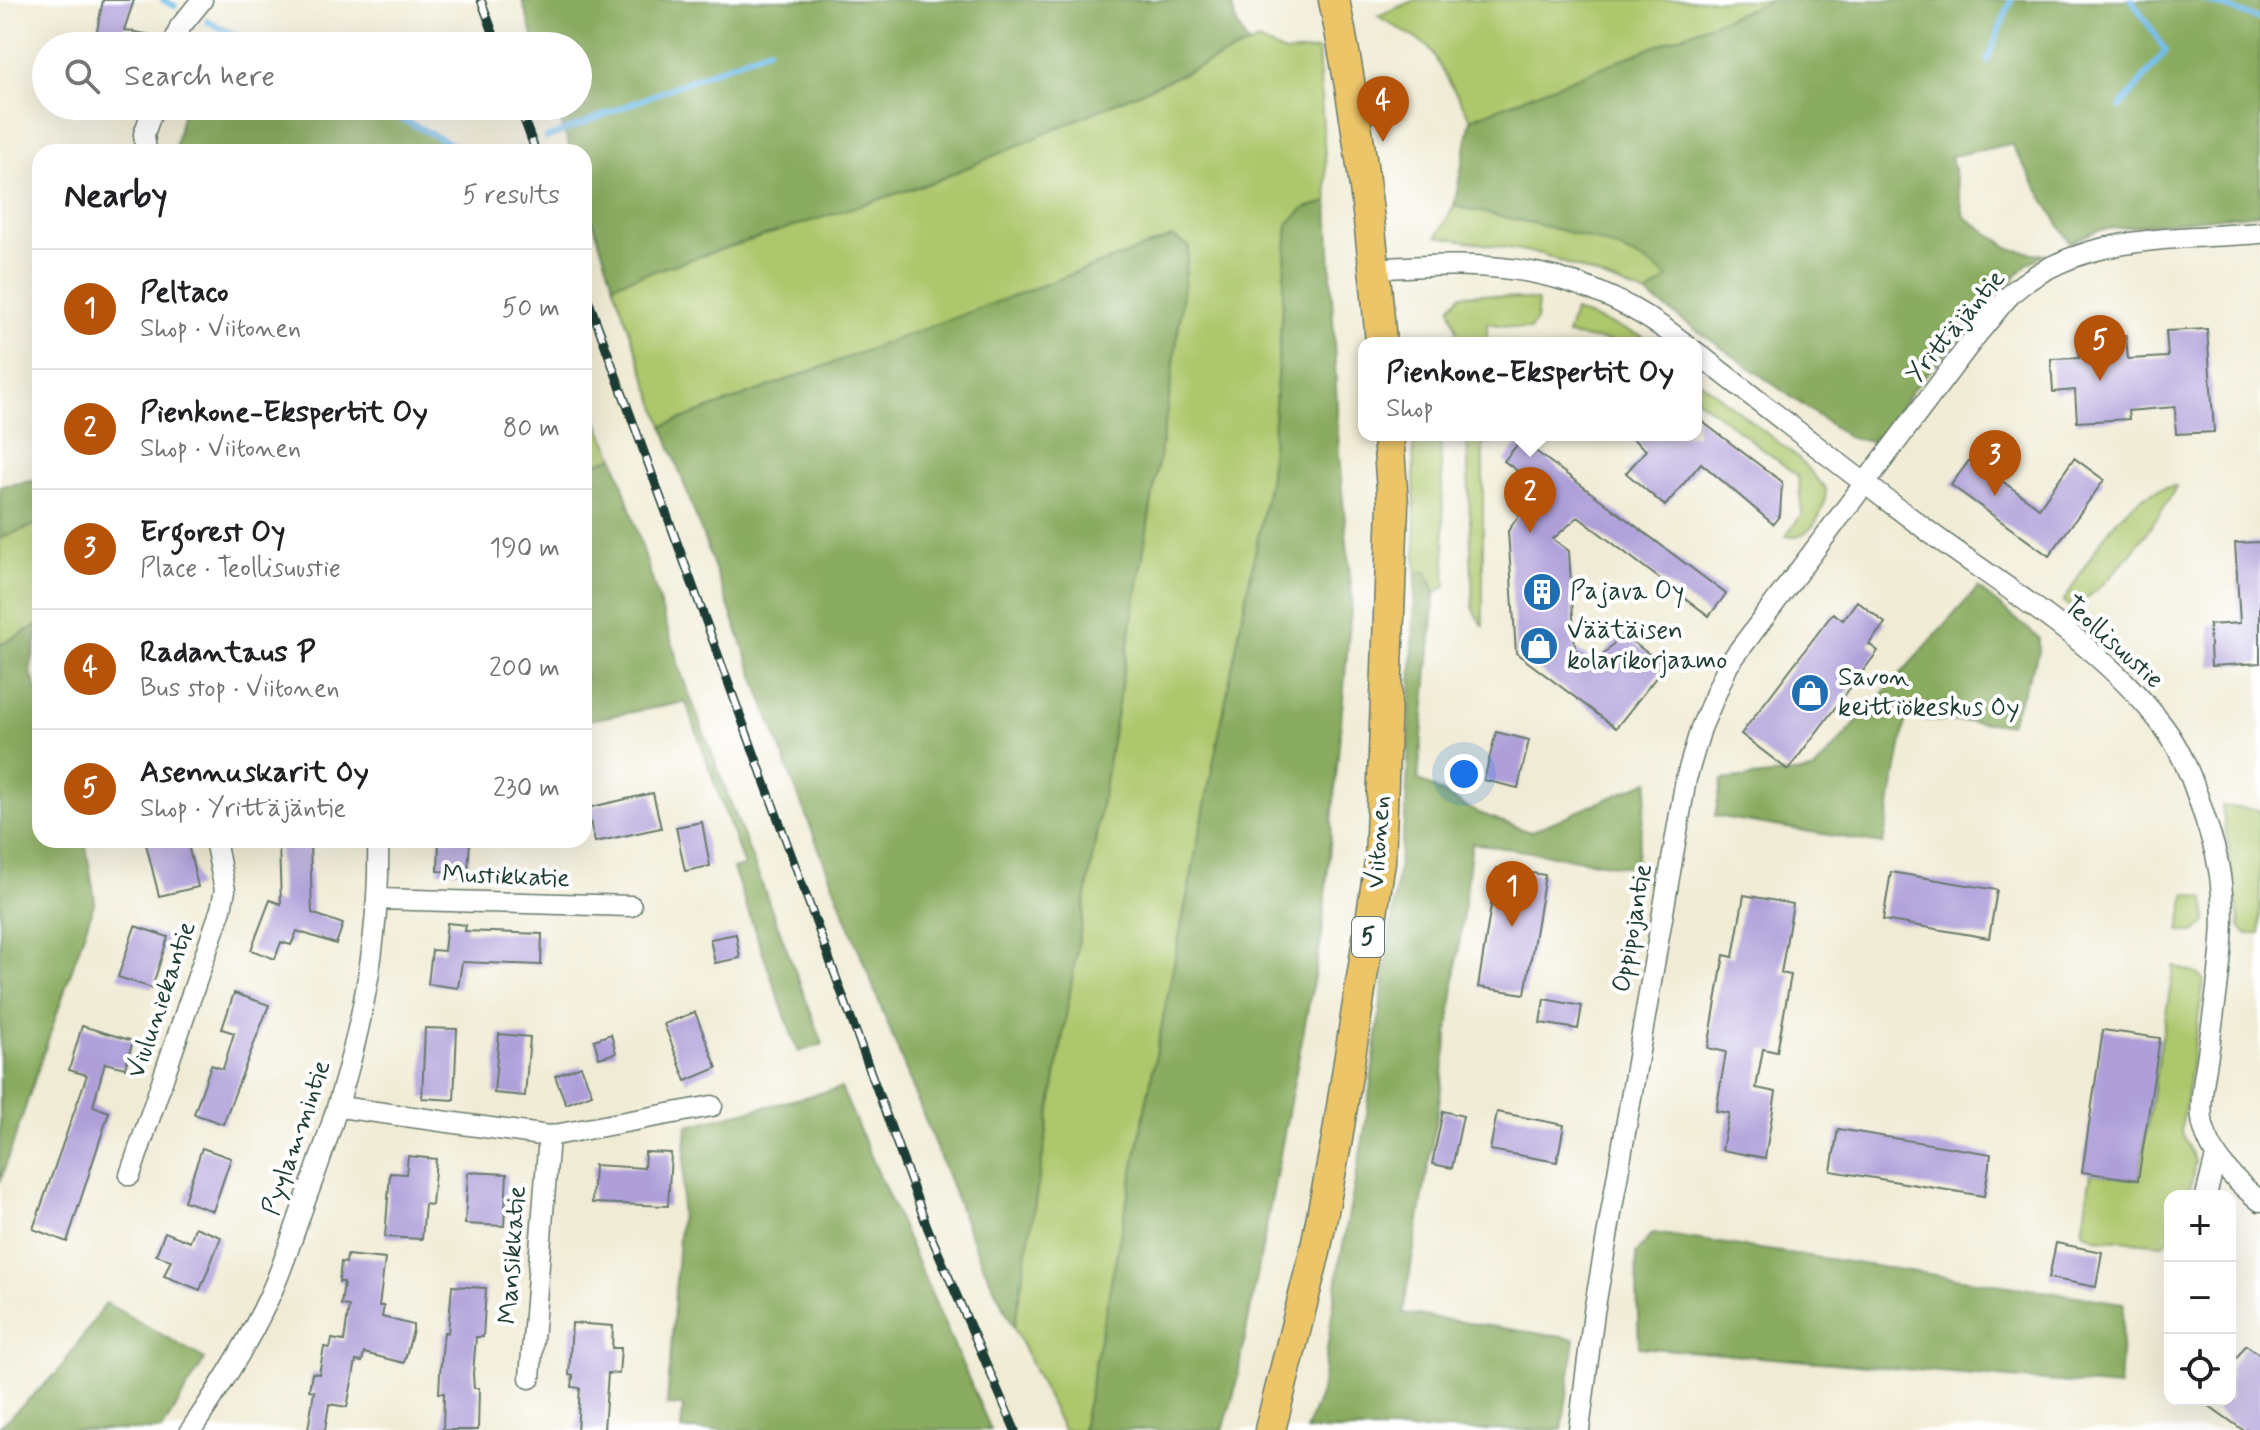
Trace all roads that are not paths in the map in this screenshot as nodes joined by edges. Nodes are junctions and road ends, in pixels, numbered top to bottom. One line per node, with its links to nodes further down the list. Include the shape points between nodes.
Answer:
1 (202, 0): 3 (street)
2 (1334, 0): 7 (highway)
3 (178, 32)
4 (149, 120): 5 (street)
5 (145, 144)
6 (2260, 233): 12 (street, Yrittäjäntie, via 2109,244 2056,264 2004,303)
7 (1375, 269): 8 (highway); 9 (street, via 1444,263 1512,267 1564,278 1617,301)
8 (1381, 337)
9 (1674, 337)
10 (1702, 357): 12 (street, Teollisuustie)
11 (1388, 441): 26 (highway, Viitonen / 5, via 1393,505 1380,862 1337,1139)
12 (1865, 484): 20 (street, Teollisuustie, via 2062,628 2127,682 2166,729 2212,839 2222,891 2223,940 2203,1123); 27 (street, Oppipojantie, via 1728,665 1693,751 1594,1312)
13 (217, 848): 21 (street, Viuluniekantie, via 225,890 221,909)
14 (378, 848): 15 (street, Pyylammintie)
15 (379, 899): 16 (street, Mustikkatie); 18 (street, Pyylammintie, via 362,1016)
16 (631, 906)
17 (712, 1106): 19 (street)
18 (340, 1107): 19 (street); 25 (street, Pyylammintie, via 273,1290)
19 (549, 1136): 24 (street, Mansikkatie)
20 (2216, 1156): 22 (street); 23 (street, Teollisuustie)
21 (130, 1175)
22 (2208, 1190)
23 (2260, 1201)
24 (530, 1378)
25 (191, 1430)
26 (1270, 1430)
27 (1579, 1430)

